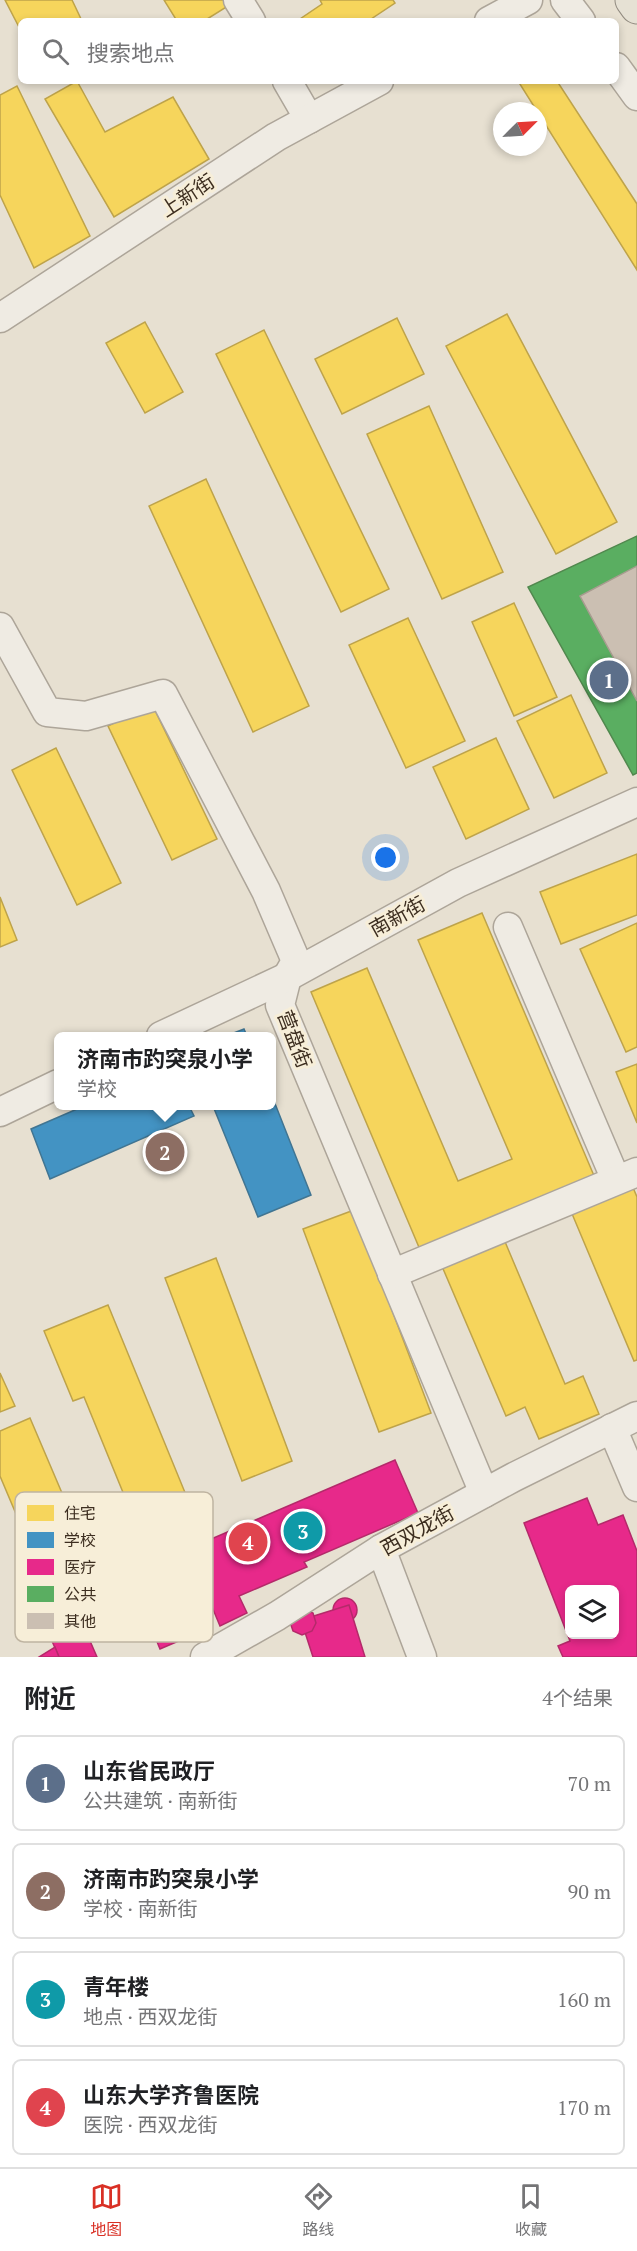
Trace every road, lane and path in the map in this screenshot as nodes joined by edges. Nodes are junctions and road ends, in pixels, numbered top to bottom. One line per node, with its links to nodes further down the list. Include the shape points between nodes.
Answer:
1 (238, 0): 6 (street)
2 (528, 0): 7 (street)
3 (566, 0): 8 (street)
4 (632, 0): 5 (main road)
5 (637, 7)
6 (248, 18)
7 (495, 18)
8 (579, 18)
9 (619, 71): 12 (street)
10 (289, 84): 13 (street)
11 (373, 84): 13 (street, 上新街)
12 (637, 96)
13 (309, 119): 14 (street, 上新街)
14 (0, 318)
15 (0, 627): 18 (street, 营盘街, via 47,712 86,716 163,694 286,933 296,961)
16 (637, 802): 18 (street, 南新街, via 458,883)
17 (508, 927): 22 (street)
18 (287, 977): 19 (street, 南新街); 23 (street, 营盘街, via 280,1005)
19 (170, 1032)
20 (54, 1086): 21 (street)
21 (0, 1112)
22 (627, 1176): 23 (street)
23 (392, 1274): 26 (street, 营盘街)
24 (625, 1422): 25 (street); 26 (street, 西双龙街)
25 (637, 1487)
26 (484, 1493): 27 (street, 西双龙街)
27 (381, 1549): 28 (street, 西双龙街); 29 (street)
28 (205, 1657)
29 (422, 1657)

